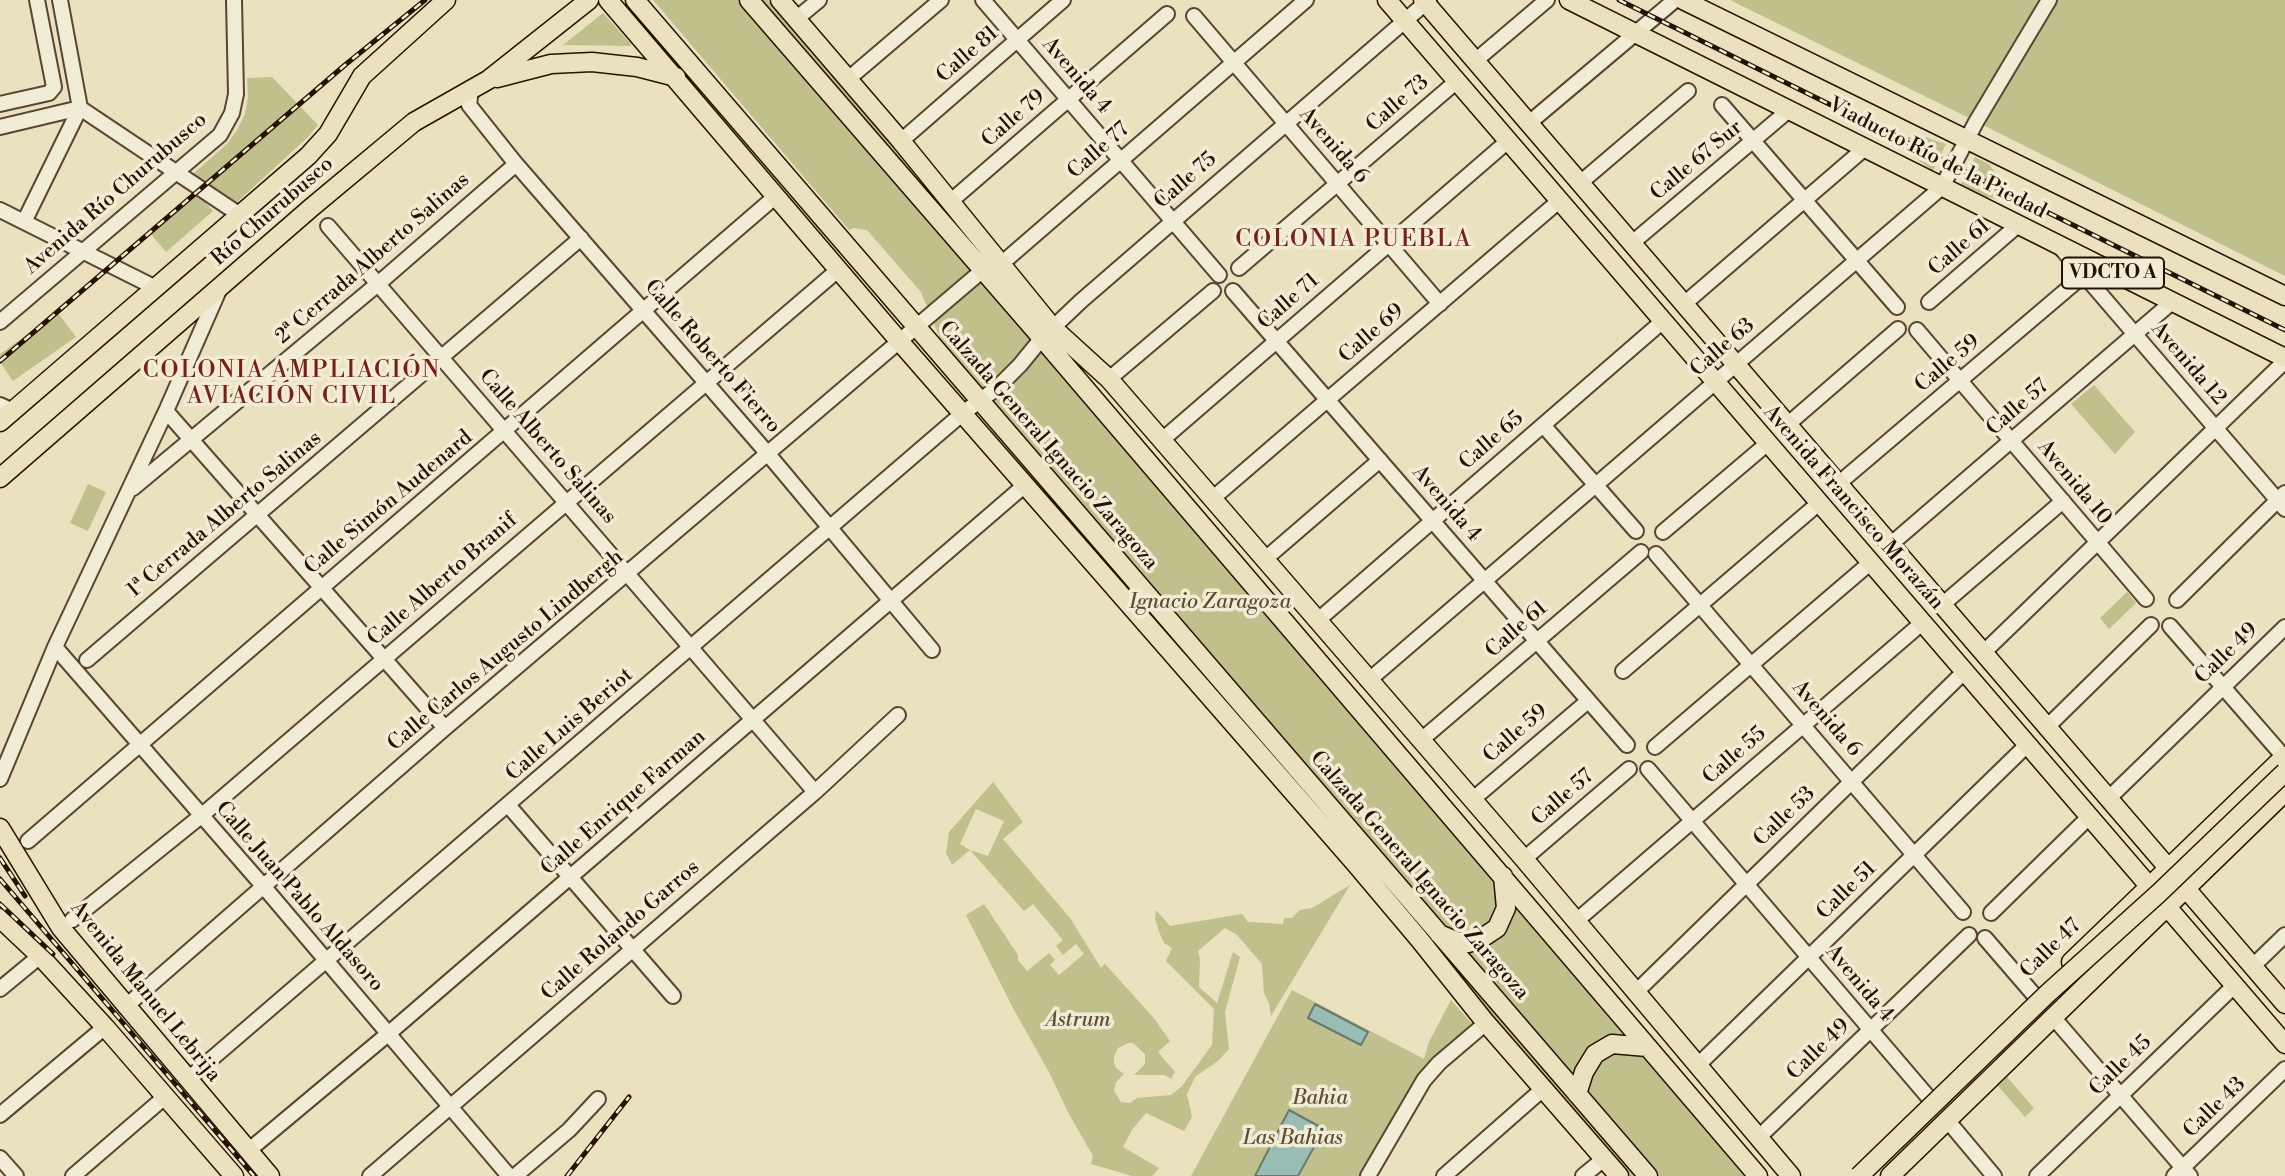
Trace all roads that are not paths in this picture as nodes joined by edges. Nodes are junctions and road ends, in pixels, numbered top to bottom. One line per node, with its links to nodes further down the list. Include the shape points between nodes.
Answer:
1 (37, 0): 38 (street, via 54,87)
2 (60, 0): 43 (street)
3 (234, 0): 56 (street, Avenida Río Churubusco, via 236,85 232,113 215,141)
4 (446, 0): 65 (main road, Río Churubusco, via 362,76 318,146)
5 (565, 0): 27 (main road)
6 (589, 0): 27 (main road, Río Churubusco)
7 (608, 0): 32 (main road, Calzada General Ignacio Zaragoza)
8 (635, 0): 40 (main road, Calzada General Ignacio Zaragoza)
9 (749, 0): 76 (main road)
10 (780, 0): 25 (main road)
11 (819, 0): 25 (street)
12 (941, 0): 34 (street)
13 (983, 0): 29 (street, Avenida 4)
14 (1063, 0): 29 (street, Calle 81)
15 (1306, 0): 31 (street, Calle 77)
16 (1387, 0): 26 (main road, Avenida Francisco Morazán)
17 (1547, 0): 30 (street)
18 (1569, 0): 28 (main road, Viaducto Río de la Piedad / VDCTO A)
19 (1675, 0): 28 (street)
20 (1683, 0): 49 (main road, Viaducto Río de la Piedad / VDCTO A)
21 (2049, 0): 49 (street, Calle 63)
22 (1426, 1): 26 (street, Calle 75); 30 (main road, Avenida Francisco Morazán)
23 (1167, 14): 39 (street, Calle 79)
24 (1194, 16): 31 (street, Avenida 6)
25 (796, 19): 34 (main road)
26 (1404, 21): 35 (main road, Avenida Francisco Morazán); 46 (street, Calle 75)
27 (564, 22): 33 (main road, Río Churubusco)
28 (1636, 33): 44 (main road, Viaducto Río de la Piedad / VDCTO A); 47 (street)
29 (1017, 40): 39 (street, Avenida 4); 50 (street, Calle 81)
30 (1475, 61): 47 (main road, Avenida Francisco Morazán)
31 (1233, 63): 46 (street, Avenida 6); 54 (street, Calle 77)
32 (675, 77): 33 (main road, via 592,62 551,64); 40 (main road); 60 (main road, Calzada General Ignacio Zaragoza)
33 (488, 80): 36 (main road, Río Churubusco)
34 (847, 80): 50 (main road)
35 (1457, 81): 51 (main road, Avenida Francisco Morazán); 58 (street, Calle 73)
36 (471, 89): 55 (street, Calle Roberto Fierro, via 469,105); 82 (main road, Río Churubusco, via 414,122)
37 (1688, 91): 57 (street)
38 (34, 96): 41 (street); 45 (street)
39 (1069, 100): 54 (street, Avenida 4); 62 (street, Calle 79)
40 (722, 101): 95 (main road, Calzada General Ignacio Zaragoza)
41 (0, 104)
42 (1722, 105): 52 (street)
43 (80, 108): 45 (street); 56 (street); 67 (street)
44 (1789, 110): 52 (street, Calle 67 Sur); 53 (main road, Viaducto Río de la Piedad / VDCTO A)
45 (38, 118): 48 (street)
46 (1285, 123): 58 (street, Avenida 6); 66 (street, Calle 75)
47 (1529, 123): 57 (main road, Avenida Francisco Morazán)
48 (0, 127)
49 (1967, 139): 59 (street, Calle 63); 86 (main road, Viaducto Río de la Piedad / VDCTO A)
50 (901, 141): 62 (main road)
51 (1508, 141): 63 (main road, Avenida Francisco Morazán); 72 (street, Calle 71)
52 (1753, 141): 61 (street); 71 (street, Calle 67 Sur)
53 (1865, 148): 59 (main road, Viaducto Río de la Piedad / VDCTO A); 61 (street)
54 (1121, 160): 66 (street, Avenida 4); 76 (street, Calle 77)
55 (516, 164): 70 (street, Calle Roberto Fierro); 81 (street, 2ª Cerrada Alberto Salinas)
56 (177, 171): 65 (street); 74 (street, Avenida Río Churubusco)
57 (1580, 183): 71 (main road, Avenida Francisco Morazán)
58 (1337, 184): 72 (street, Avenida 6); 77 (street, Calle 73)
59 (1941, 187): 68 (main road, Viaducto Río de la Piedad / VDCTO A); 75 (street, Calle 63)
60 (776, 196): 78 (main road, Calzada General Ignacio Zaragoza); 92 (street, Calle Simón Audenard)
61 (1805, 200): 75 (street); 90 (street)
62 (951, 201): 76 (main road)
63 (1559, 201): 89 (street, Calle 69); 94 (main road, Avenida Francisco Morazán)
64 (0, 210): 67 (street)
65 (240, 215): 83 (main road, Río Churubusco)
66 (1172, 220): 79 (street, Avenida 4); 98 (street, Calle 75)
67 (24, 222): 74 (street)
68 (2018, 225): 73 (main road, Viaducto Río de la Piedad / VDCTO A); 87 (street, Calle 61)
69 (328, 226): 81 (street, Calle Alberto Salinas)
70 (581, 238): 92 (street, Calle Roberto Fierro); 102 (street, 1ª Cerrada Alberto Salinas)
71 (1632, 243): 90 (main road, Avenida Francisco Morazán)
72 (1388, 244): 89 (street, Avenida 6); 100 (street, Calle 71)
73 (2059, 246): 80 (street, Avenida 12); 88 (main road, Viaducto Río de la Piedad / VDCTO A)
74 (82, 251): 83 (street); 93 (street, Avenida Río Churubusco)
75 (1857, 260): 91 (street); 104 (street, Calle 63)
76 (991, 267): 95 (street, Calle 77); 98 (main road)
77 (1239, 268)
78 (838, 270): 101 (main road, Calzada General Ignacio Zaragoza); 108 (street, Calle Alberto Branif)
79 (1219, 275)
80 (2084, 275): 99 (street, Avenida 12); 106 (street, Calle 59)
81 (379, 284): 102 (street, Calle Alberto Salinas); 118 (street, 2ª Cerrada Alberto Salinas)
82 (221, 287): 111 (street); 124 (main road, Río Churubusco)
83 (156, 288): 112 (main road, Río Churubusco)
84 (1213, 291): 105 (street)
85 (1233, 291): 100 (street, Avenida 4)
86 (2285, 296)
87 (1929, 302)
88 (2172, 302): 99 (street, Calle 57); 103 (main road, Viaducto Río de la Piedad / VDCTO A)
89 (1440, 304): 109 (street, Calle 69)
90 (1684, 304): 104 (main road, Avenida Francisco Morazán)
91 (1897, 307)
92 (645, 312): 108 (street, Calle Roberto Fierro); 117 (street, Calle Simón Audenard)
93 (4, 314)
94 (1663, 321): 107 (main road, Avenida Francisco Morazán); 114 (street, Calle 65)
95 (916, 329): 101 (street, Calle Carlos Augusto Lindbergh); 110 (main road, Calzada General Ignacio Zaragoza)
96 (1898, 329): 115 (street)
97 (1917, 330): 106 (street, Avenida 10)
98 (1048, 333): 105 (main road); 110 (street, Calle 75); 203 (main road)
99 (2135, 334): 116 (street, Avenida 12); 120 (street, Calle 57)
100 (1276, 341): 109 (street, Avenida 4); 119 (street, Calle 71)
101 (900, 342): 113 (main road, Calzada General Ignacio Zaragoza); 122 (street, Calle Carlos Augusto Lindbergh)
102 (442, 358): 117 (street, Calle Alberto Salinas); 134 (street, 1ª Cerrada Alberto Salinas)
103 (2285, 359): 116 (street)
104 (1736, 365): 107 (street, Calle 63); 115 (main road, Avenida Francisco Morazán)
105 (1109, 379): 119 (main road)
106 (1960, 381): 120 (street, Avenida 10); 125 (street, Calle 59)
107 (1715, 382): 121 (main road, Avenida Francisco Morazán); 127 (street, Calle 63)
108 (706, 383): 122 (street, Calle Roberto Fierro); 130 (street, Calle Alberto Branif)
109 (1328, 400): 123 (street, Avenida 4); 129 (street, Calle 69)
110 (979, 401): 113 (street, Calle Luis Beriot); 153 (main road, Calzada General Ignacio Zaragoza)
111 (166, 411): 118 (street); 128 (street)
112 (4, 413)
113 (963, 413): 126 (main road, Calzada General Ignacio Zaragoza); 136 (street, Calle Luis Beriot)
114 (1543, 425): 127 (street); 135 (street, Calle 65)
115 (1787, 425): 125 (main road, Avenida Francisco Morazán)
116 (2215, 428): 132 (street, Avenida 12); 139 (street)
117 (505, 432): 130 (street, Calle Alberto Salinas); 147 (street, Calle Simón Audenard)
118 (193, 440): 128 (street, 2ª Cerrada Alberto Salinas); 134 (street)
119 (1161, 440): 129 (main road)
120 (2011, 441): 131 (street, Avenida 10); 140 (street, Calle 57)
121 (1768, 443): 133 (main road, Avenida Francisco Morazán); 138 (street)
122 (768, 454): 136 (street, Calle Roberto Fierro); 145 (street, Calle Carlos Augusto Lindbergh)
123 (1380, 460): 135 (street, Avenida 4); 143 (street)
124 (0, 478)
125 (1838, 484): 140 (main road, Avenida Francisco Morazán)
126 (1025, 485): 150 (street, Calle Enrique Farman); 159 (main road, Calzada General Ignacio Zaragoza)
127 (1596, 485): 137 (street); 146 (street, Calle 63)
128 (128, 492): 162 (street)
129 (1212, 499): 143 (main road)
130 (567, 501): 145 (street, Calle Alberto Salinas); 166 (street, Calle Alberto Branif)
131 (2063, 501): 139 (street, Avenida 10); 152 (street)
132 (2282, 501): 149 (street)
133 (1819, 503): 144 (main road, Avenida Francisco Morazán); 151 (street)
134 (258, 514): 147 (street); 167 (street, 1ª Cerrada Alberto Salinas)
135 (1432, 521): 146 (street, Avenida 4); 154 (street, Calle 65)
136 (830, 529): 150 (street, Calle Roberto Fierro); 163 (street, Calle Luis Beriot)
137 (1636, 531)
138 (1663, 532)
139 (2098, 542): 148 (street, Avenida 10); 165 (street)
140 (1891, 545): 152 (main road, Avenida Francisco Morazán)
141 (1641, 552): 161 (street, Calle 61)
142 (1656, 554): 151 (street, Avenida 6)
143 (1264, 560): 154 (main road)
144 (1870, 563): 155 (main road, Avenida Francisco Morazán); 168 (street)
145 (629, 574): 163 (street, Calle Alberto Salinas); 177 (street, Calle Carlos Augusto Lindbergh)
146 (1484, 581): 161 (street, Avenida 4); 171 (street, Calle 63)
147 (322, 588): 166 (street); 180 (street, Calle Simón Audenard)
148 (2146, 599)
149 (2176, 600)
150 (891, 601): 164 (street, Calle Roberto Fierro); 175 (street, Calle Enrique Farman)
151 (1700, 605): 168 (street, Avenida 6); 169 (street)
152 (1942, 606): 165 (main road, Avenida Francisco Morazán)
153 (1162, 613): 159 (main road); 160 (main road, Calzada General Ignacio Zaragoza)
154 (1317, 621): 171 (main road)
155 (1922, 623): 170 (main road, Avenida Francisco Morazán); 176 (street, Calle 55)
156 (2151, 625): 178 (street)
157 (2170, 626): 172 (street)
158 (2285, 627): 172 (street, Calle 49)
159 (1156, 634): 160 (main road); 231 (main road, Calzada General Ignacio Zaragoza, via 1415,933)
160 (1183, 637): 214 (main road, Calzada General Ignacio Zaragoza)
161 (1536, 641): 173 (street, Avenida 4); 179 (street, Calle 61)
162 (55, 647): 180 (street, Calle Juan Pablo Aldasoro); 187 (street)
163 (692, 648): 175 (street, Calle Alberto Salinas); 193 (street, Calle Luis Beriot)
164 (932, 650)
165 (1983, 653): 178 (main road, Avenida Francisco Morazán)
166 (384, 659): 177 (street); 194 (street, Calle Alberto Branif)
167 (87, 660)
168 (1751, 664): 176 (street, Avenida 6); 183 (street)
169 (1623, 671)
170 (1964, 672): 182 (main road, Avenida Francisco Morazán); 188 (street, Calle 53)
171 (1368, 681): 179 (main road)
172 (2223, 687): 184 (street); 191 (street, Calle 49)
173 (1588, 701): 181 (street, Avenida 4); 192 (street, Calle 59)
174 (898, 716): 189 (street, Calle Rolando Garros)
175 (754, 719): 189 (street, Calle Alberto Salinas); 202 (street, Calle Enrique Farman)
176 (1803, 725): 188 (street, Avenida 6); 196 (street, Calle 55)
177 (445, 728): 205 (street, Calle Carlos Augusto Lindbergh)
178 (2046, 728): 191 (main road, Avenida Francisco Morazán)
179 (1420, 741): 192 (main road)
180 (140, 745): 194 (street, Calle Juan Pablo Aldasoro); 198 (street, Calle Simón Audenard)
181 (1627, 745)
182 (2027, 745): 195 (main road, Avenida Francisco Morazán); 199 (street, Calle 51)
183 (1655, 747)
184 (2285, 762): 201 (main road, Calle 47); 270 (main road, bridge, via 2160,893 2047,994)
185 (1629, 769): 200 (street, Calle 57)
186 (1648, 769): 196 (street, Avenida 4)
187 (0, 779)
188 (1852, 782): 199 (street, Avenida 6); 204 (street, Calle 53)
189 (815, 792): 218 (street, Calle Rolando Garros)
190 (2285, 792): 207 (main road)
191 (2108, 799): 201 (main road, Avenida Francisco Morazán)
192 (1472, 800): 200 (main road)
193 (508, 805): 202 (street); 221 (street, Calle Luis Beriot)
194 (201, 816): 205 (street, Calle Juan Pablo Aldasoro); 212 (street, Calle Alberto Branif)
195 (2089, 817): 206 (main road, Avenida Francisco Morazán); 210 (street)
196 (1692, 821): 204 (street, Avenida 4); 213 (street, Calle 55)
197 (0, 828): 229 (main road, Avenida Manuel Lebrija, via 61,928)
198 (28, 841)
199 (1914, 855): 209 (street, Avenida 6); 220 (street, Calle 51)
200 (1524, 859): 213 (main road)
201 (2168, 869): 206 (main road, Calle 47); 207 (main road, Avenida Francisco Morazán)
202 (570, 876): 218 (street); 234 (street, Calle Enrique Farman)
203 (1503, 876): 214 (main road, via 1506,908 1497,929 1468,943); 236 (main road)
204 (1746, 884): 220 (street, Avenida 4); 225 (street, Calle 53)
205 (264, 887): 221 (street, Calle Juan Pablo Aldasoro); 229 (street, Calle Carlos Augusto Lindbergh)
206 (2149, 887): 208 (main road, Avenida Francisco Morazán); 227 (main road, Calle 47)
207 (2185, 888): 208 (main road); 222 (main road, Avenida Francisco Morazán)
208 (2166, 907): 223 (main road, Avenida Francisco Morazán); 230 (main road)
209 (1963, 912)
210 (1991, 913)
211 (0, 918): 219 (main road)
212 (72, 920)
213 (1575, 922): 225 (main road)
214 (1439, 934): 241 (main road, Calzada General Ignacio Zaragoza)
215 (1969, 935): 233 (street, Calle 49)
216 (2285, 935): 222 (street)
217 (1985, 938): 227 (street)
218 (632, 948): 226 (street); 246 (street, Calle Rolando Garros)
219 (40, 956): 224 (street); 232 (main road)
220 (1809, 957): 233 (street, Avenida 4); 237 (street, Calle 51)
221 (326, 961): 234 (street, Calle Juan Pablo Aldasoro); 239 (street, Calle Luis Beriot)
222 (2253, 966): 228 (main road, Avenida Francisco Morazán)
223 (2234, 986): 235 (main road, Avenida Francisco Morazán); 242 (street, Calle 45)
224 (0, 989)
225 (1635, 993): 237 (main road)
226 (673, 996)
227 (2035, 996): 244 (main road, Calle 47)
228 (2285, 1003)
229 (125, 1007): 239 (main road, Avenida Manuel Lebrija)
230 (2047, 1019): 242 (street); 248 (main road); 271 (main road)
231 (1486, 1023): 240 (main road, Calzada General Ignacio Zaragoza); 253 (street, via 1424,1080)
232 (104, 1027): 243 (main road); 247 (street)
233 (1871, 1030): 244 (street, Avenida 4); 249 (street, Calle 49)
234 (388, 1034): 246 (street, Calle Juan Pablo Aldasoro); 250 (street, Calle Enrique Farman)
235 (2285, 1044)
236 (1647, 1047): 241 (main road, via 1612,1044 1595,1054); 267 (main road)
237 (1697, 1066): 249 (main road)
238 (2285, 1069): 254 (street, Calle 43)
239 (187, 1080): 250 (main road, Avenida Manuel Lebrija)
240 (1544, 1088): 252 (main road, Calzada General Ignacio Zaragoza); 263 (street)
241 (1577, 1094): 266 (main road, Calzada General Ignacio Zaragoza)
242 (2120, 1095): 254 (street); 274 (street, Calle 45)
243 (166, 1096): 255 (main road); 257 (street)
244 (1929, 1098): 269 (main road, Calle 47)
245 (598, 1099): 261 (street)
246 (450, 1106): 259 (street, Calle Rolando Garros); 260 (street, Calle Juan Pablo Aldasoro)
247 (0, 1115)
248 (1947, 1121): 272 (main road); 273 (street)
249 (1758, 1138): 268 (main road)
250 (248, 1151): 258 (main road, Avenida Manuel Lebrija)
251 (0, 1158): 256 (street)
252 (1605, 1158): 264 (street); 265 (main road, Calzada General Ignacio Zaragoza)
253 (1371, 1169): 262 (street)
254 (2182, 1173)
255 (229, 1174)
256 (16, 1176)
257 (73, 1176)
258 (270, 1176)
259 (370, 1176)
260 (509, 1176)
261 (514, 1176)
262 (1386, 1176)
263 (1444, 1176)
264 (1583, 1176)
265 (1619, 1176)
266 (1648, 1176)
267 (1758, 1176)
268 (1791, 1176)
269 (1848, 1176)
270 (1859, 1176)
271 (1881, 1176)
272 (1890, 1176)
273 (1994, 1176)
274 (2037, 1176)

